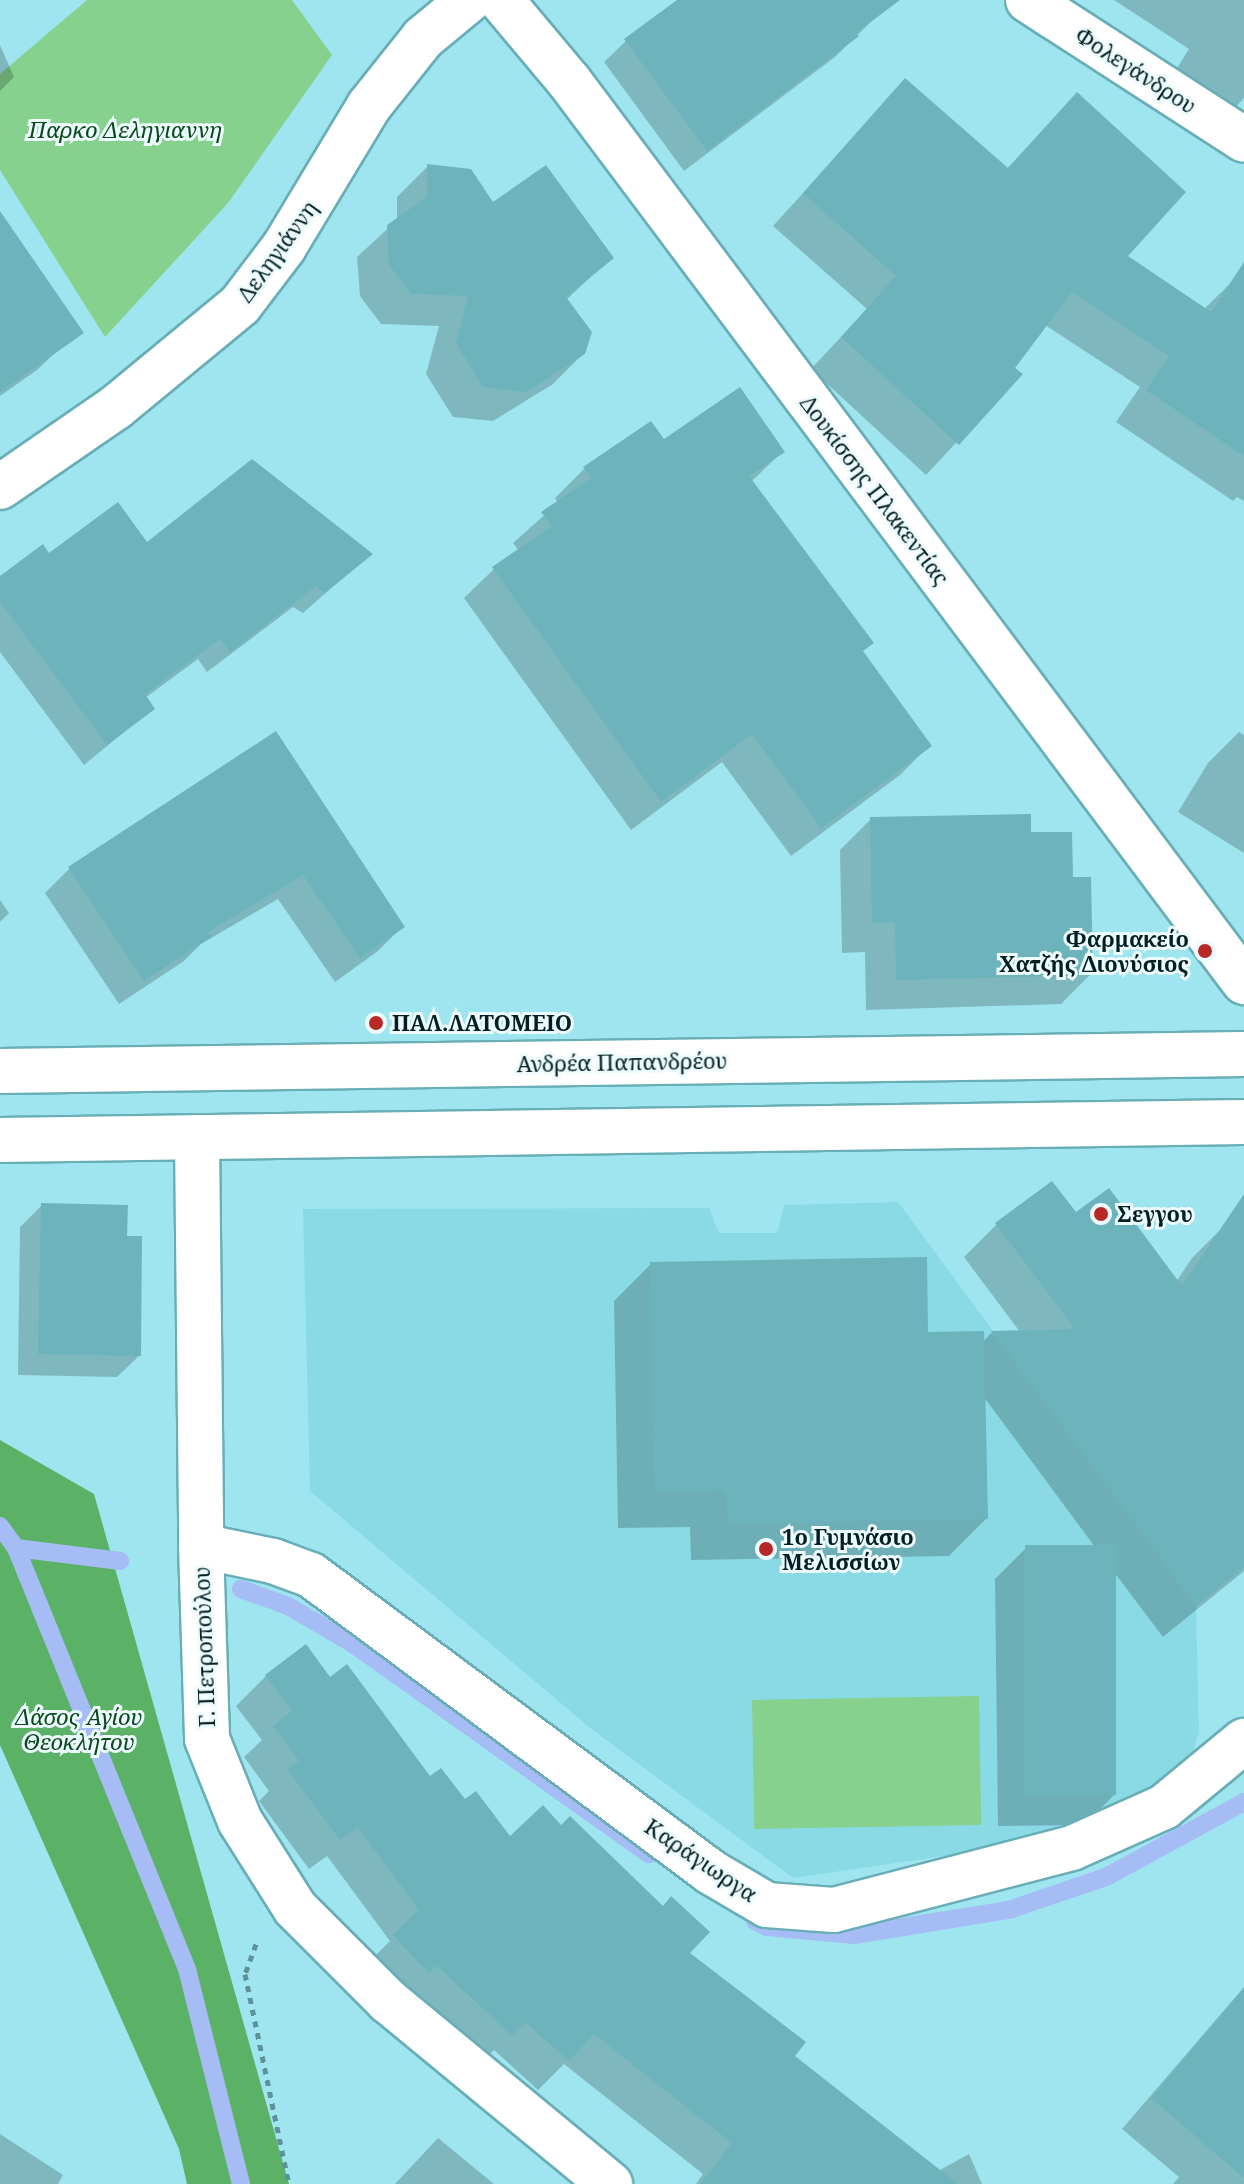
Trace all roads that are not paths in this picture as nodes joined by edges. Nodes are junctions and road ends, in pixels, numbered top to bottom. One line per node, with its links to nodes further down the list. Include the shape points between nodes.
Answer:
1 (469, 0): 5 (street, Δεληγιάννη, via 423,38 369,106 292,235 240,305 115,408)
2 (501, 0): 6 (street, Δουκίσσης Πλακεντίας, via 569,81)
3 (1028, 0): 4 (street, Φολεγάνδρου)
4 (1244, 140)
5 (0, 487)
6 (1244, 982)
7 (1244, 1054): 8 (street, Ανδρέα Παπανδρέου)
8 (0, 1071)
9 (1244, 1122): 10 (street)
10 (197, 1137): 11 (street); 12 (street, Γ. Πετροπούλου)
11 (0, 1140)
12 (201, 1546): 13 (street, Καράγιωργα, via 311,1575 709,1871 767,1905 834,1910 1072,1848 1164,1807); 14 (street, Γ. Πετροπούλου, via 207,1739 240,1821 278,1883 295,1908 388,2001)
13 (1244, 1741)
14 (610, 2184)

